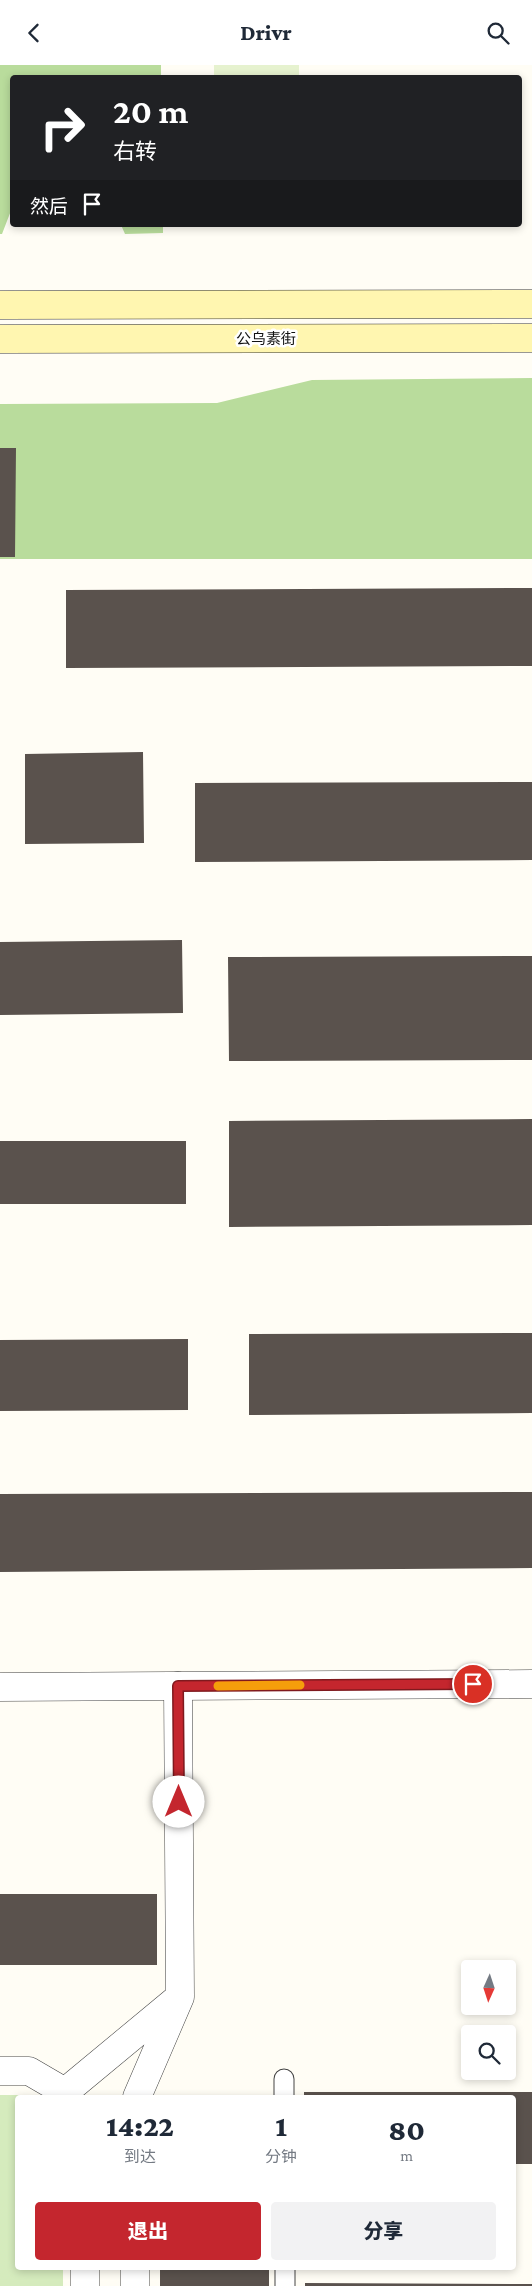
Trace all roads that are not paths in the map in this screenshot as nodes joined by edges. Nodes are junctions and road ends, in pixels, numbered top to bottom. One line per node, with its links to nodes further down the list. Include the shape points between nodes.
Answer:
1 (532, 304): 2 (main road)
2 (0, 305)
3 (532, 338): 4 (main road, 公乌素街)
4 (0, 339)
5 (532, 1684): 6 (street)
6 (178, 1686): 7 (street); 8 (street)
7 (0, 1687)
8 (180, 1997): 11 (street); 12 (street)
9 (0, 2071): 11 (street, via 29,2071)
10 (284, 2079): 13 (lane)
11 (67, 2095)
12 (137, 2095)
13 (284, 2095)
14 (85, 2270): 17 (street)
15 (135, 2270): 18 (street)
16 (285, 2270): 19 (lane)
17 (85, 2286)
18 (135, 2286)
19 (285, 2286)

